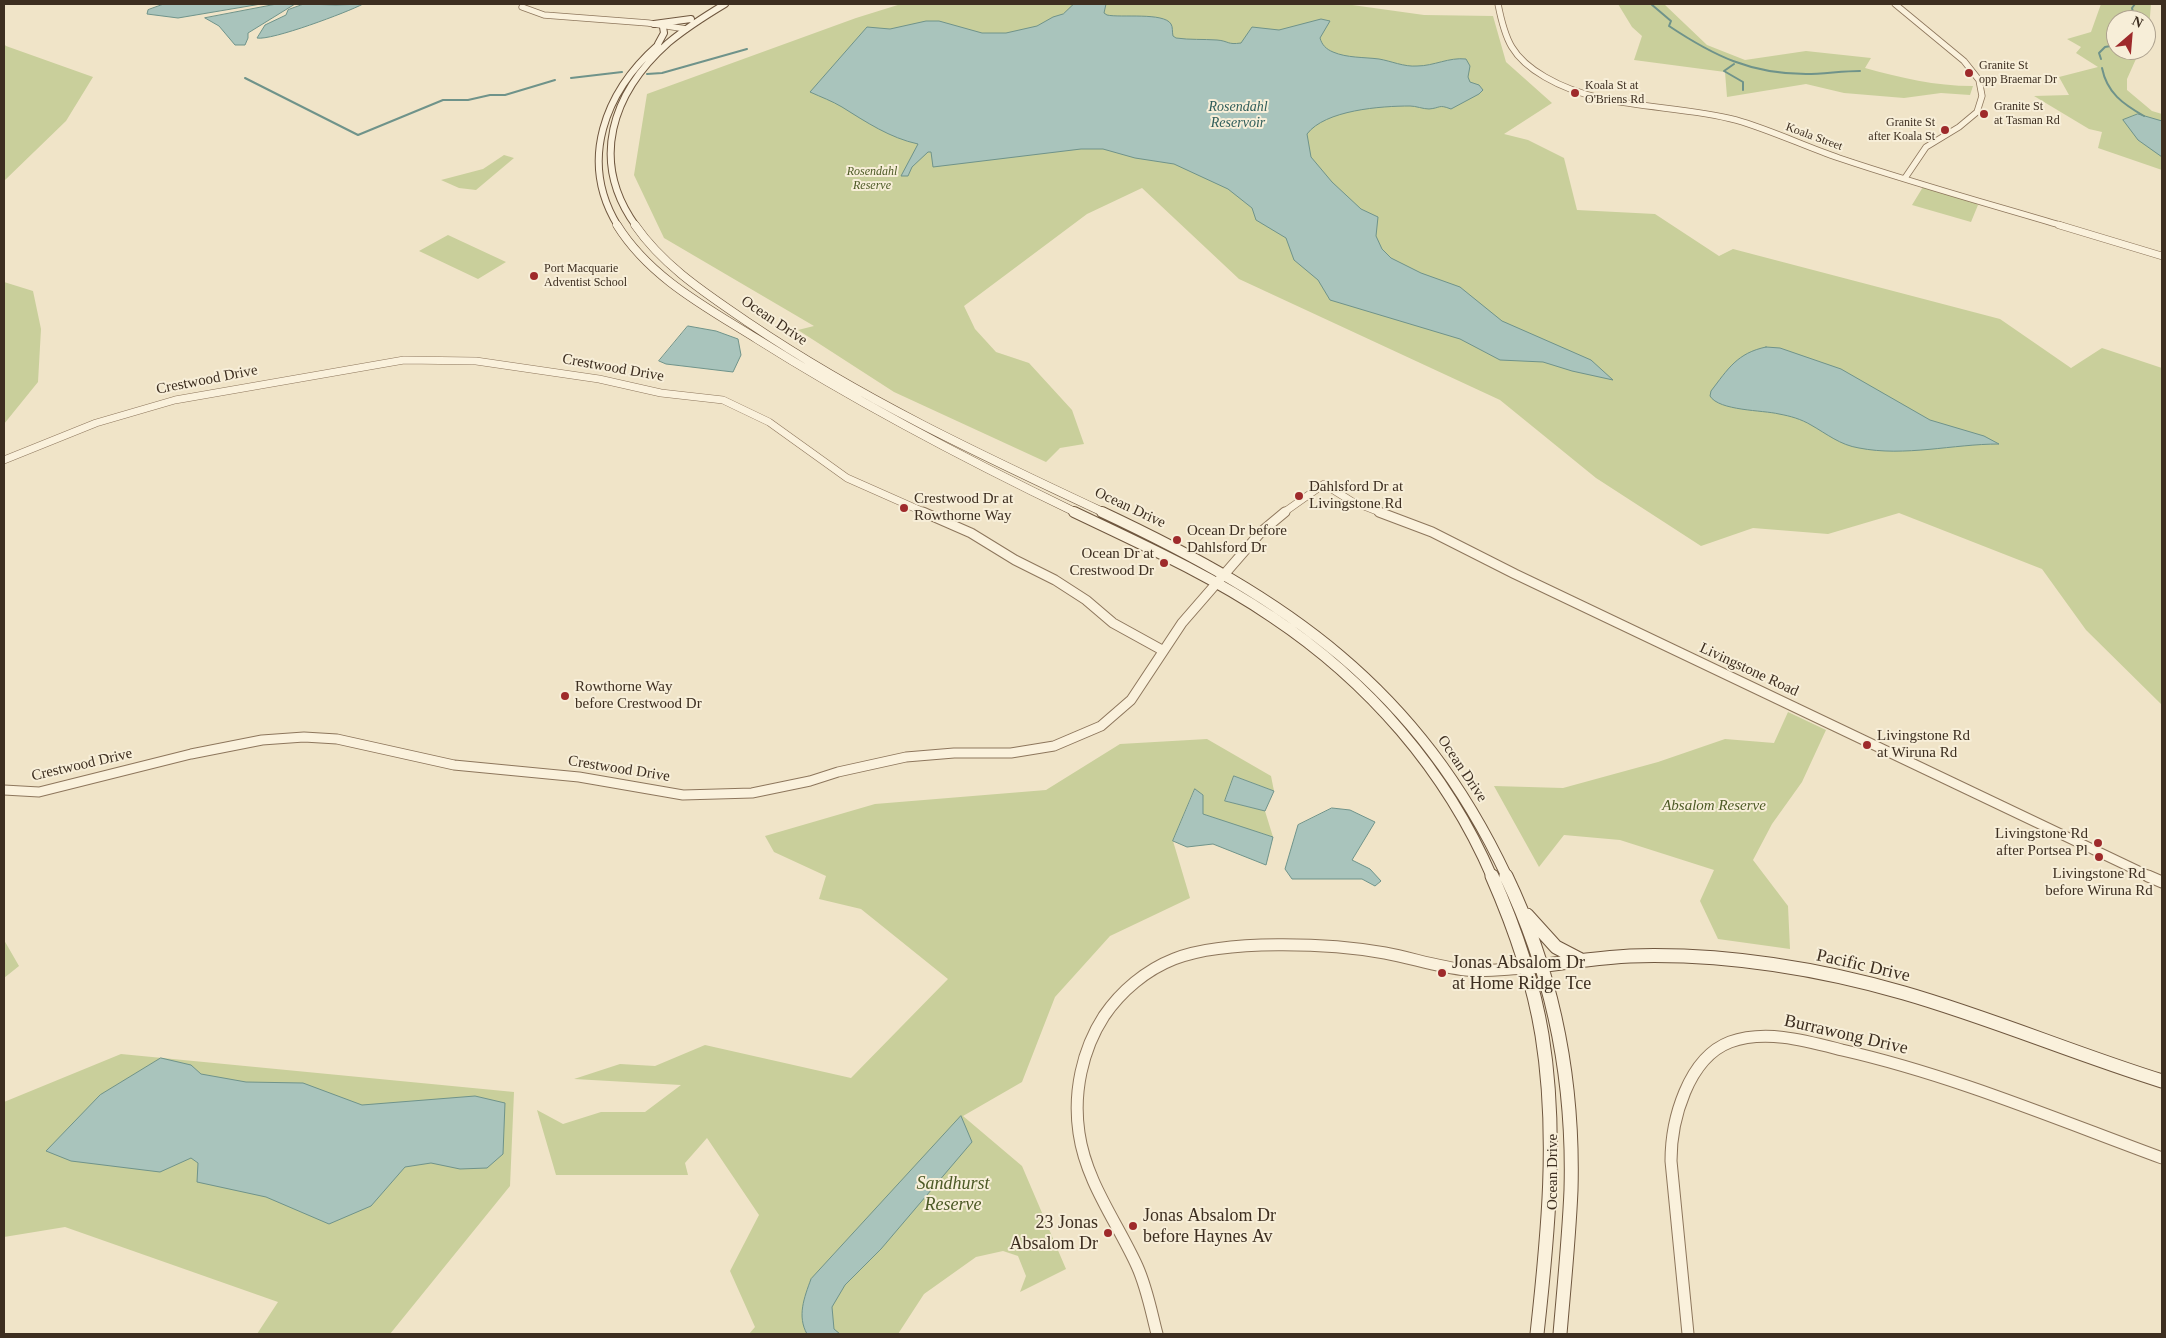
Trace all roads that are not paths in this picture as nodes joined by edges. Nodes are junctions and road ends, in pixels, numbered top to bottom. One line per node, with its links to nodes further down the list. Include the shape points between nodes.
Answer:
1 (716, 4): 7 (main road, Ocean Drive)
2 (725, 4): 11 (main road, Ocean Drive)
3 (1498, 4): 13 (street, Koala Street, via 1504,35 1515,55 1561,85 1622,103 1699,112 1734,120)
4 (1895, 4): 13 (street, via 1964,61 1979,80 1982,96 1976,112 1959,127 1926,147)
5 (516, 5): 6 (street)
6 (526, 6): 8 (street, via 544,15)
7 (690, 20): 9 (main road); 11 (main road, Ocean Drive)
8 (644, 23): 9 (street); 10 (street)
9 (654, 24): 11 (street)
10 (663, 27): 11 (street); 12 (main road, via 664,33)
11 (681, 29): 12 (main road, Ocean Drive); 14 (main road, Ocean Drive, via 629,86 610,136 608,156 616,187 628,216)
12 (658, 44): 15 (main road, Ocean Drive, via 634,67 616,94 604,119 600,143 599,163 610,212)
13 (1905, 178): 16 (street, Koala Street)
14 (648, 243): 15 (main road); 19 (main road, Ocean Drive, via 685,278 728,309 790,352 859,392 963,447)
15 (633, 247): 20 (main road, Ocean Drive, via 664,277 831,385 901,424)
16 (2162, 256)
17 (4, 460): 21 (street, Crestwood Drive, via 96,423 175,400 404,360 476,361 599,379 723,400 753,412 847,478 971,533 1055,580 1113,623)
18 (1324, 484): 19 (street, Crestwood Drive, via 1279,515); 23 (street, Livingstone Road, via 1351,501 1432,532)
19 (1225, 574): 20 (street, Crestwood Drive); 24 (main road, Ocean Drive, via 1308,629 1358,669 1401,713 1443,766 1483,830)
20 (1216, 584): 21 (street, Crestwood Drive); 27 (main road, Ocean Drive, via 1314,647 1384,712 1419,751 1443,785 1481,854 1504,902)
21 (1162, 650): 22 (street, Crestwood Drive, via 1131,700 1101,726 1054,746 1011,753 954,752 906,757 752,793 683,795 579,777 454,764 337,738 304,737 262,740 191,754 39,792)
22 (4, 790)
23 (2162, 882)
24 (1520, 906): 25 (main road, via 1562,953); 26 (main road, Ocean Drive)
25 (1586, 961): 26 (main road, Pacific Drive); 28 (main road, Pacific Drive, via 1645,956 1712,958 1835,976 1940,1004 2088,1058)
26 (1542, 966): 27 (main road, Pacific Drive); 32 (main road, Ocean Drive, via 1565,1079 1570,1142 1569,1218)
27 (1526, 968): 30 (street, via 1471,970 1374,951 1253,946 1207,951 1174,959 1143,975 1120,996 1097,1025 1083,1060 1077,1098 1079,1134 1100,1194 1138,1269); 31 (main road, Ocean Drive, via 1546,1071 1550,1142 1547,1246)
28 (2162, 1081)
29 (2162, 1158): 33 (street, Burrawong Drive, via 1968,1086 1876,1056 1779,1037 1758,1036 1734,1041 1714,1051 1700,1066 1672,1136 1671,1161)
30 (1157, 1334)
31 (1537, 1334)
32 (1560, 1334)
33 (1688, 1334)

